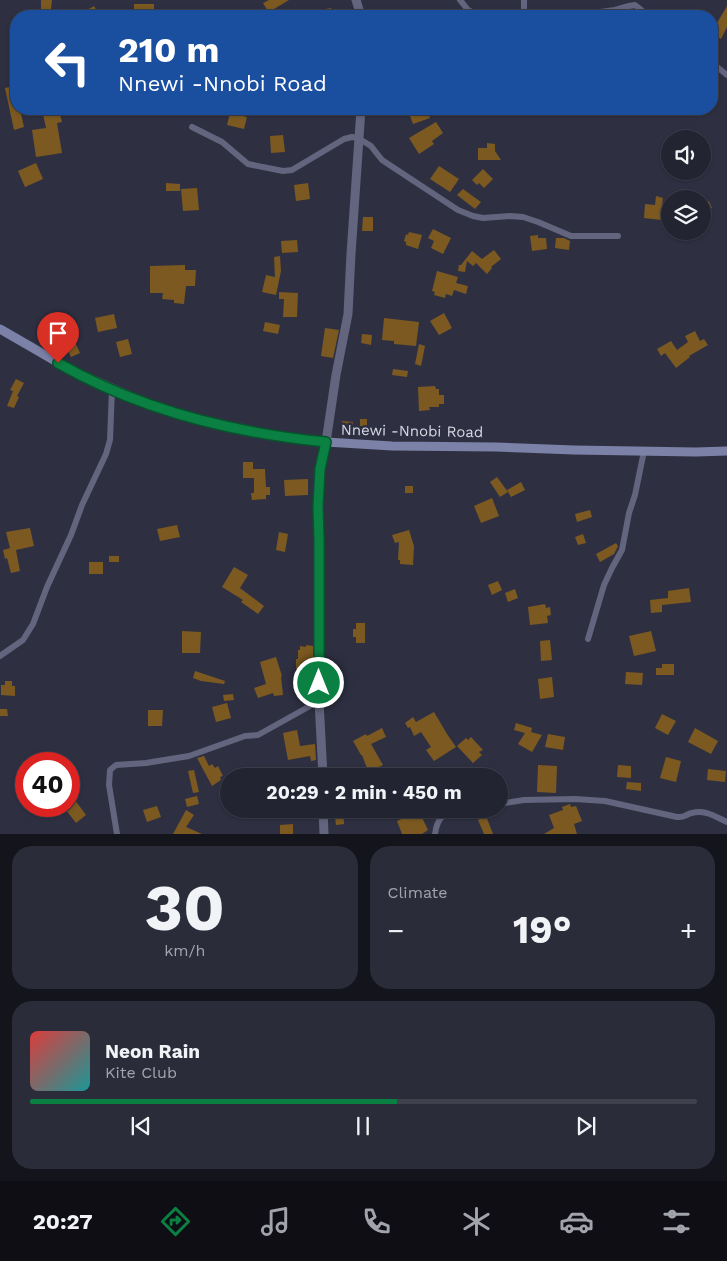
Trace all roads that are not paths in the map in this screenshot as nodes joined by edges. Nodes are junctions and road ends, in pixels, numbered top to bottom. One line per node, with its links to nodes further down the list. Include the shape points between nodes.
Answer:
1 (460, 0): 2 (street)
2 (468, 10)
3 (615, 10): 4 (street, via 636,5)
4 (642, 10)
5 (360, 115): 7 (street)
6 (192, 127): 7 (street, via 222,142 248,164 283,171 292,170 344,139)
7 (358, 138): 8 (street, via 371,146 382,160 472,216 523,217 571,236); 11 (street, via 348,314)
8 (618, 236)
9 (0, 329): 10 (main road, Nnewi -Nnobi Road, via 71,370)
10 (112, 389): 11 (main road, Nnewi -Nnobi Road, via 187,417 286,438); 15 (street, via 110,440 106,454 33,624 23,640)
11 (326, 442): 12 (main road, Nnewi -Nnobi Road); 16 (street, via 320,469 318,507)
12 (644, 450): 13 (main road, Nnewi -Nnobi Road); 14 (street, via 622,550 604,585)
13 (727, 451)
14 (588, 639)
15 (0, 656)
16 (319, 701): 17 (street); 22 (street, via 258,735 244,736 189,756 116,765 110,770 109,785)
17 (322, 768)
18 (508, 803): 21 (street, via 605,801 677,817 707,813)
19 (323, 818): 23 (street)
20 (441, 818): 24 (street, via 436,824)
21 (727, 822)
22 (117, 834)
23 (324, 834)
24 (435, 834)

